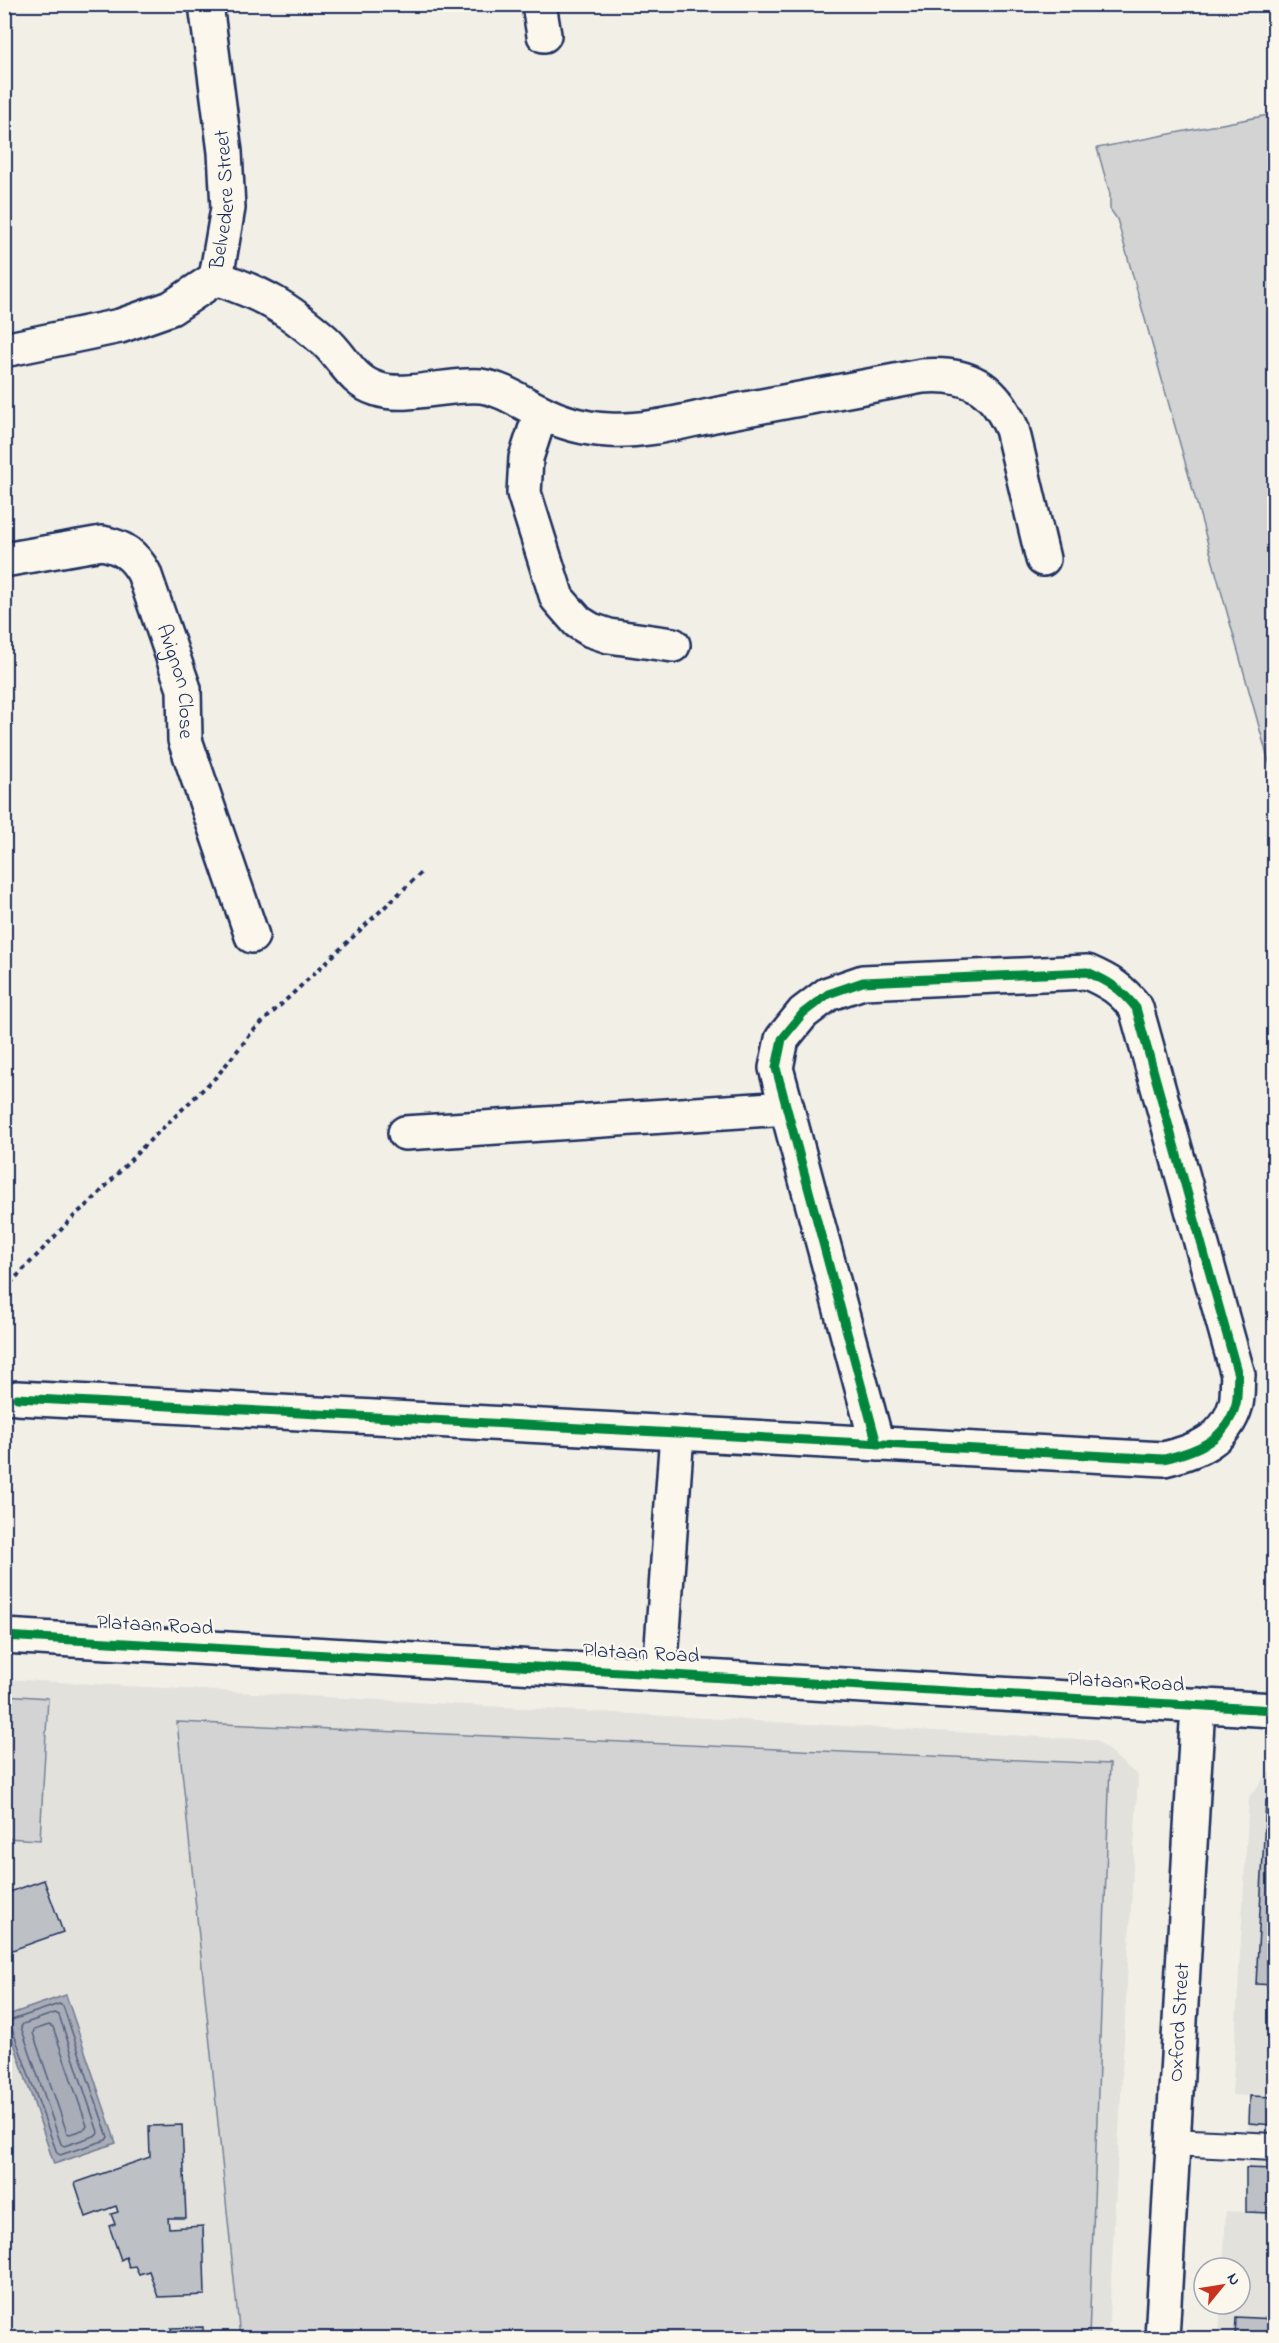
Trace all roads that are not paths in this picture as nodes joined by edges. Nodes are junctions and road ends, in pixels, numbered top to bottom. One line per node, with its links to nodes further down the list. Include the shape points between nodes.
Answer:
1 (207, 4): 2 (street, Belvedere Street, via 228,208)
2 (216, 278): 3 (street, Belvedere Street, via 171,308 120,327); 4 (street, via 250,289 285,308 327,344 353,376 379,390 483,386 509,394)
3 (4, 350)
4 (540, 412): 5 (street, via 585,427 632,429 922,376 957,376 991,394 1004,410); 7 (street, via 526,458 524,493 557,597 578,622 591,630)
5 (1044, 559)
6 (4, 560): 8 (street, Avignon Close, via 102,543 128,552 138,561 184,688 184,740)
7 (673, 645)
8 (252, 936)
9 (787, 1108): 10 (street); 13 (street); 13 (street, via 776,1068 782,1039 803,1013 828,994 863,982 1087,972 1109,982 1124,992 1136,1008 1238,1375 1236,1404 1224,1429 1210,1443 1164,1460)
10 (405, 1134)
11 (17, 1398): 12 (street)
12 (677, 1433): 13 (street); 15 (street)
13 (877, 1444)
14 (4, 1635): 15 (street, Plataan Road)
15 (660, 1674): 16 (street, Plataan Road)
16 (1198, 1705): 17 (street, Plataan Road); 18 (street, Oxford Street)
17 (1275, 1710)
18 (1172, 2142): 19 (lane); 20 (street, Oxford Street)
19 (1275, 2147)
20 (1162, 2338)

